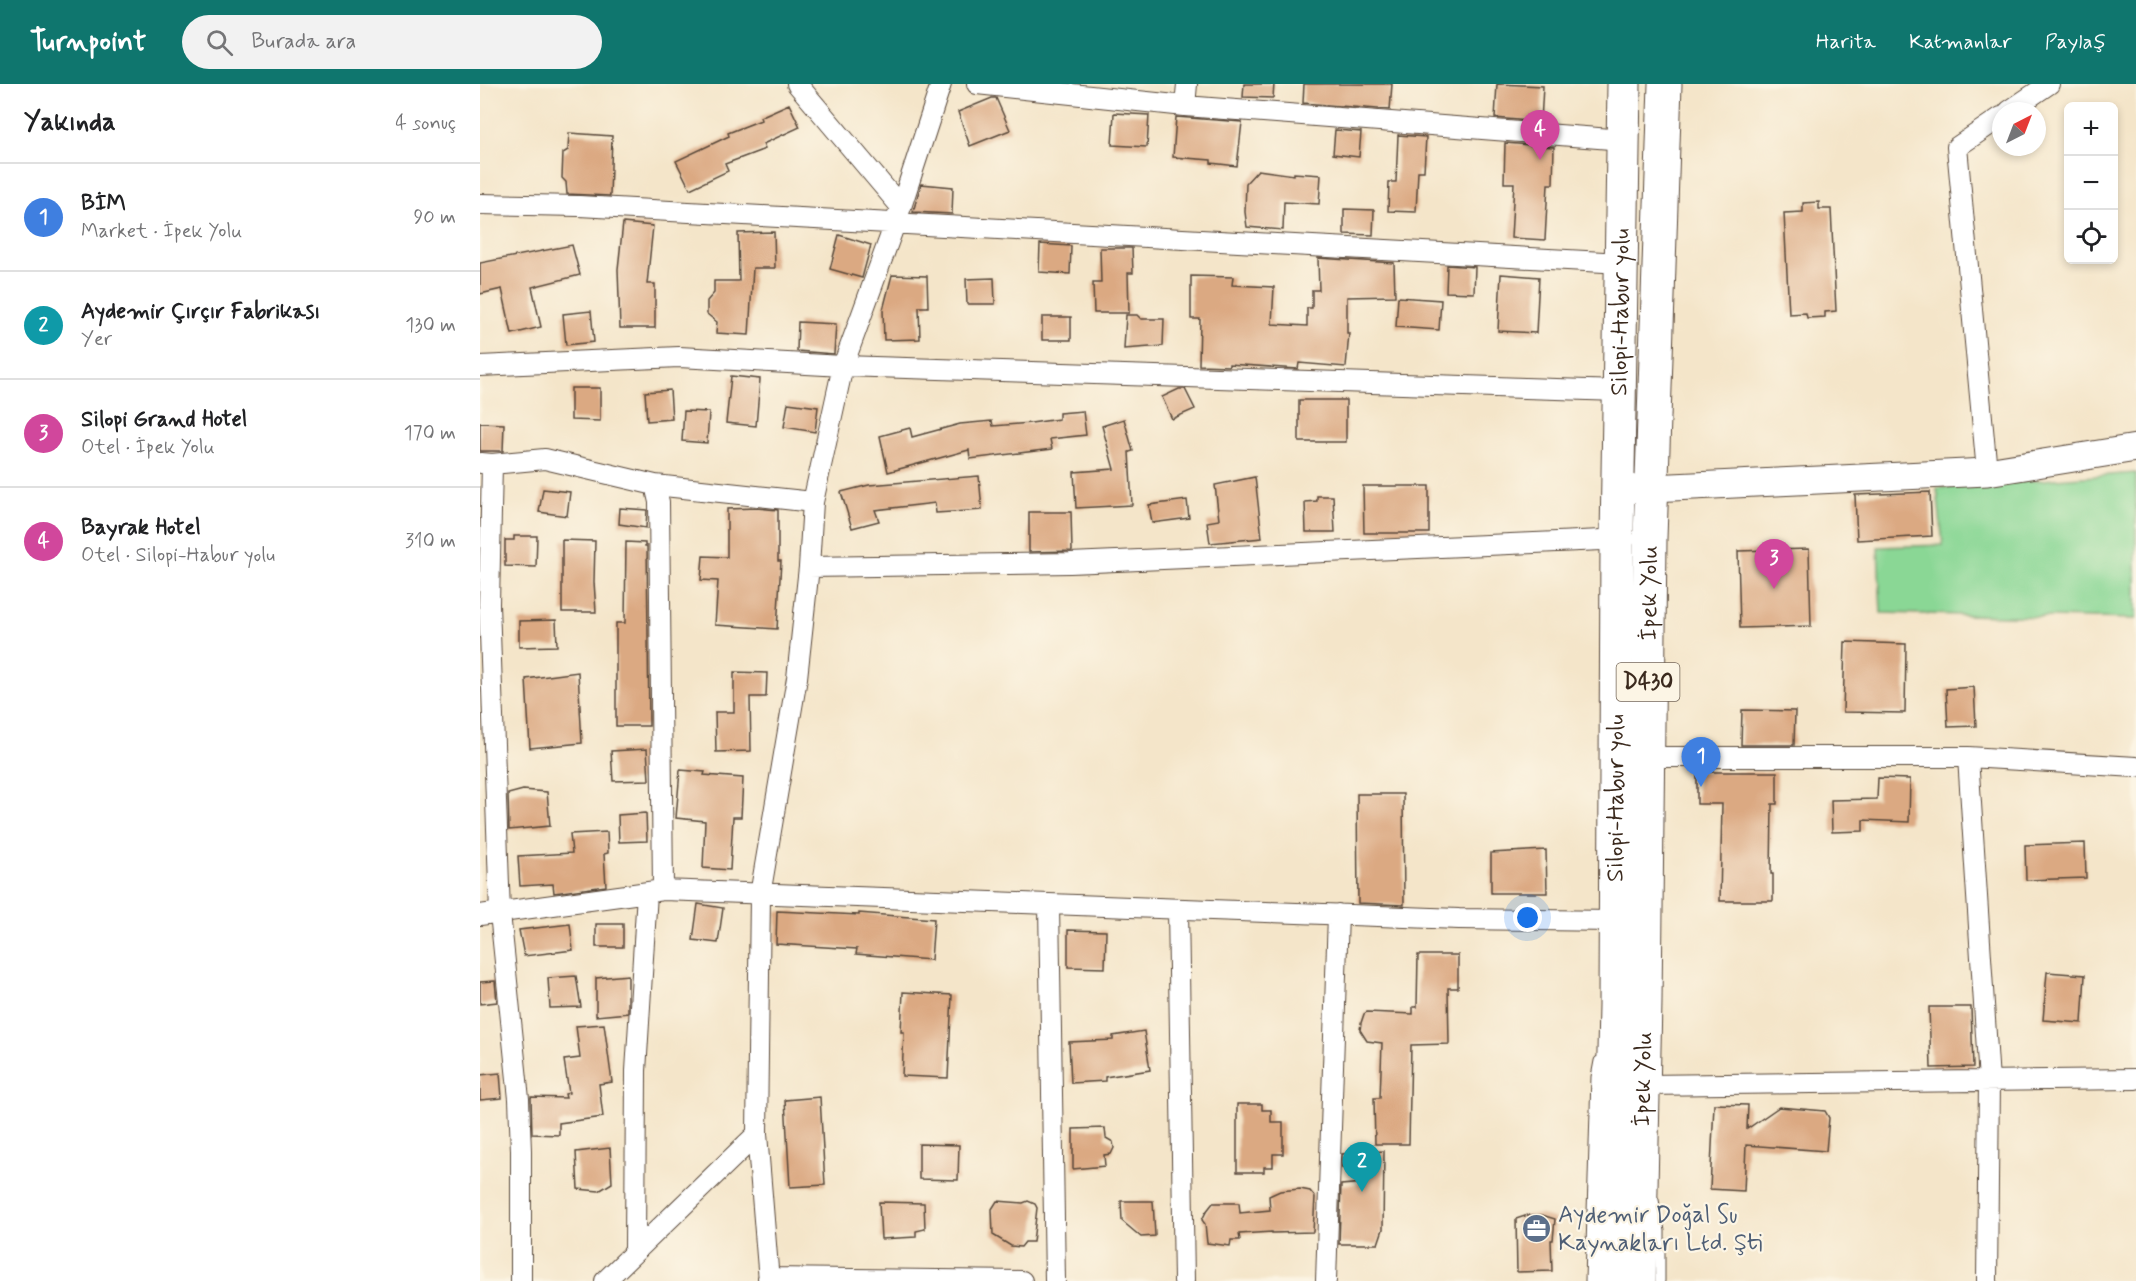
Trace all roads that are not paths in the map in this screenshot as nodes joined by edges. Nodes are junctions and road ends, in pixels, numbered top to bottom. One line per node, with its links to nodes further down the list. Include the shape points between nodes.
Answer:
1 (797, 84): 13 (street)
2 (941, 84): 13 (street)
3 (977, 84): 9 (street)
4 (1186, 84): 9 (street)
5 (1665, 84): 22 (highway, İpek Yolu / D430)
6 (2049, 84): 8 (street)
7 (1624, 92): 11 (highway, Silopi-Habur yolu / D430)
8 (2022, 102)
9 (1185, 106): 11 (street)
10 (1992, 123): 20 (street, via 1957,147)
11 (1624, 140): 14 (highway, Silopi-Habur yolu / D430)
12 (480, 204): 13 (street)
13 (898, 215): 14 (street); 16 (street)
14 (1622, 263): 17 (highway, Silopi-Habur yolu / D430)
15 (480, 366): 16 (street, via 680,357)
16 (843, 366): 17 (street); 24 (street)
17 (1619, 391): 23 (highway, Silopi-Habur yolu / D430)
18 (2136, 448): 20 (street)
19 (486, 463): 21 (street, via 545,459); 35 (street)
20 (1987, 472): 22 (street)
21 (656, 485): 24 (street); 31 (street, via 659,502)
22 (1652, 488): 23 (street); 26 (highway, İpek Yolu / D430)
23 (1618, 489): 25 (highway, Silopi-Habur yolu / D430)
24 (813, 502): 27 (street)
25 (1617, 539): 26 (street); 27 (street, via 1071,563); 38 (highway, Silopi-Habur yolu / D430)
26 (1650, 539): 28 (highway, İpek Yolu / D430)
27 (809, 567): 32 (street, via 797,678)
28 (1647, 757): 29 (street); 44 (highway, İpek Yolu / D430)
29 (1968, 757): 30 (street); 43 (street)
30 (2136, 767)
31 (655, 892): 32 (street); 35 (street); 47 (street, via 636,1071)
32 (760, 895): 33 (street); 45 (street)
33 (1049, 905): 34 (street); 52 (street)
34 (1178, 909): 36 (street); 53 (street)
35 (500, 913): 37 (street); 49 (street, via 519,1109)
36 (1338, 914): 38 (street); 54 (street)
37 (480, 915)
38 (1614, 921): 39 (highway, Silopi-Habur yolu / D430)
39 (1615, 1006): 40 (lane); 56 (highway, Silopi-Habur yolu / D430)
40 (1604, 1037)
41 (1600, 1053): 55 (lane)
42 (2136, 1079): 43 (street)
43 (1989, 1082): 44 (street); 59 (street)
44 (1644, 1085): 46 (highway, İpek Yolu / D430)
45 (757, 1134): 47 (street); 48 (street)
46 (1641, 1172): 57 (highway, İpek Yolu / D430); 58 (lane, via 1657,1210)
47 (635, 1252): 50 (street)
48 (769, 1279): 51 (street)
49 (521, 1281)
50 (605, 1281)
51 (1022, 1281)
52 (1055, 1281)
53 (1184, 1281)
54 (1326, 1281)
55 (1590, 1281)
56 (1609, 1281)
57 (1639, 1281)
58 (1660, 1281)
59 (1987, 1281)

